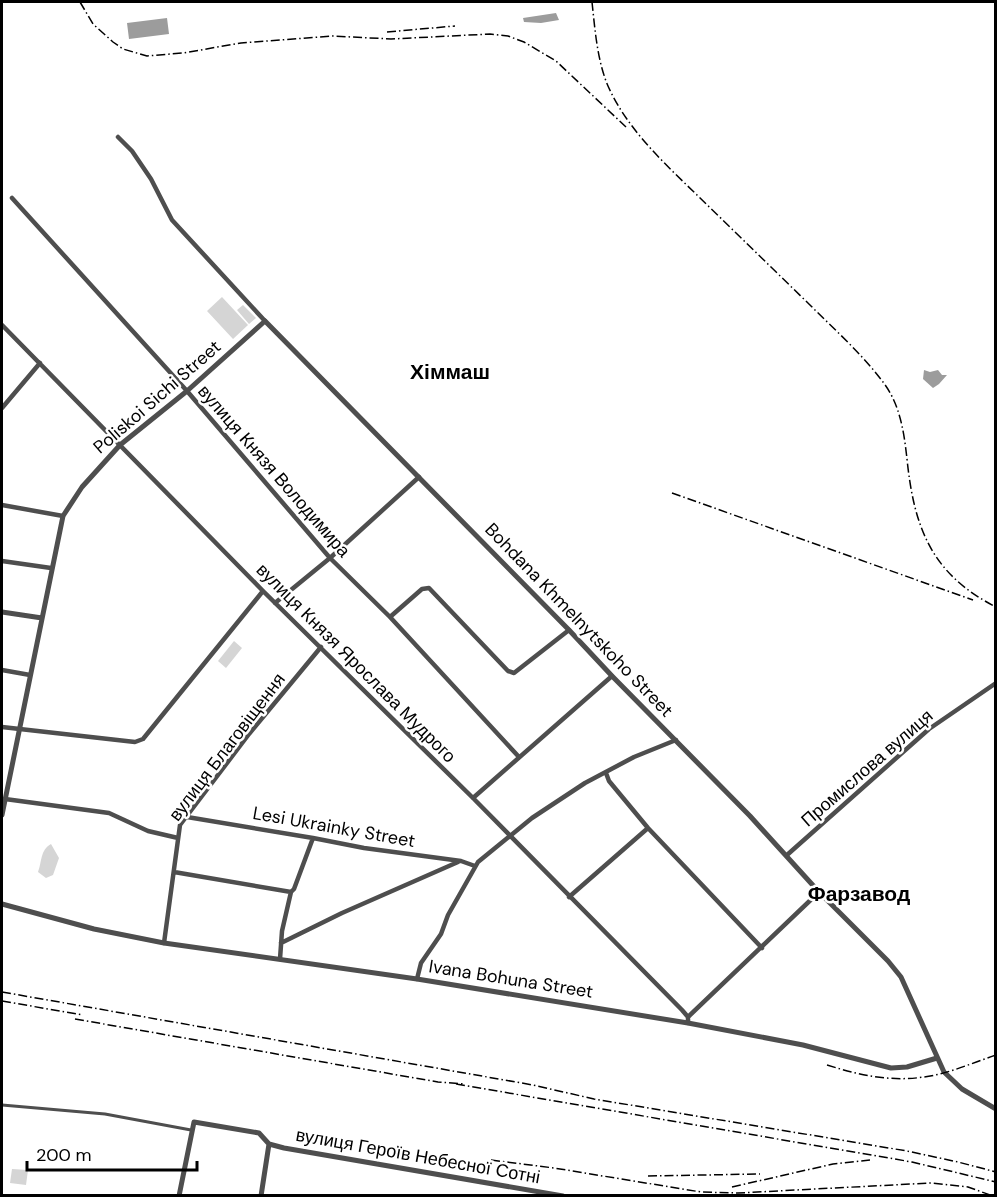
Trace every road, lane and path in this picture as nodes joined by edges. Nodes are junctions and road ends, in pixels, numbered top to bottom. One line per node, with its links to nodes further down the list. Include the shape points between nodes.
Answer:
1 (118, 137): 3 (street, Bohdana Khmelnytskoho Street, via 151,179 172,220)
2 (12, 198): 6 (street, вулиця Князя Володимира)
3 (265, 321): 6 (street, Poliskoi Sichi Street); 9 (street, Bohdana Khmelnytskoho Street)
4 (2, 325): 5 (street, вулиця Князя Ярослава Мудрого)
5 (40, 363): 7 (street); 8 (street, вулиця Князя Ярослава Мудрого)
6 (187, 391): 8 (street, Poliskoi Sichi Street); 12 (street, вулиця Князя Володимира)
7 (2, 408)
8 (120, 446): 11 (street, Poliskoi Sichi Street, via 82,487); 15 (street, вулиця Князя Ярослава Мудрого)
9 (419, 477): 12 (street); 20 (street, Bohdana Khmelnytskoho Street)
10 (2, 505): 11 (street)
11 (63, 516): 14 (street, Poliskoi Sichi Street)
12 (330, 558): 16 (street); 18 (street, вулиця Князя Володимира)
13 (2, 561): 14 (street)
14 (51, 568): 19 (street, Poliskoi Sichi Street)
15 (263, 591): 16 (street, вулиця Князя Ярослава Мудрого); 27 (street, via 143,739 135,742)
16 (275, 603): 21 (street, вулиця Князя Ярослава Мудрого)
17 (2, 612): 19 (street)
18 (390, 617): 20 (street, via 422,589 429,588 513,673); 29 (street, вулиця Князя Володимира)
19 (42, 618): 23 (street, Poliskoi Sichi Street)
20 (569, 630): 24 (street, Bohdana Khmelnytskoho Street)
21 (321, 647): 32 (street, вулиця Князя Ярослава Мудрого); 35 (street, вулиця Благовіщення)
22 (2, 670): 23 (street)
23 (30, 675): 27 (street, Poliskoi Sichi Street)
24 (612, 676): 28 (street, Bohdana Khmelnytskoho Street); 29 (street)
25 (996, 683): 40 (street, Промислова вулиця, via 929,729)
26 (2, 727): 27 (street)
27 (19, 730): 31 (street, Poliskoi Sichi Street)
28 (676, 741): 30 (street); 40 (street, Bohdana Khmelnytskoho Street)
29 (519, 757): 32 (street)
30 (606, 773): 36 (street); 37 (street, via 541,812)
31 (4, 787): 33 (street, Poliskoi Sichi Street)
32 (473, 798): 37 (street, вулиця Князя Ярослава Мудрого)
33 (5, 799): 34 (street, Poliskoi Sichi Street); 38 (street, via 109,813 148,831)
34 (2, 815)
35 (187, 817): 38 (street, вулиця Благовіщення, via 180,825); 39 (street, Lesi Ukrainky Street)
36 (648, 828): 46 (street); 50 (street)
37 (510, 837): 42 (street); 46 (street, вулиця Князя Ярослава Мудрого)
38 (178, 838): 43 (street, вулиця Благовіщення)
39 (313, 838): 41 (street, Lesi Ukrainky Street); 44 (street)
40 (787, 855): 45 (street, Bohdana Khmelnytskoho Street)
41 (460, 861): 42 (street, Lesi Ukrainky Street); 49 (street)
42 (475, 866): 52 (street)
43 (174, 872): 44 (street); 48 (street, вулиця Благовіщення)
44 (291, 892): 49 (street)
45 (819, 892): 50 (street); 54 (street, Bohdana Khmelnytskoho Street, via 901,977)
46 (569, 897): 53 (street, вулиця Князя Ярослава Мудрого)
47 (2, 904): 48 (street, Ivana Bohuna Street, via 93,929)
48 (164, 942): 51 (street, Ivana Bohuna Street)
49 (281, 944): 51 (street)
50 (762, 948): 53 (street)
51 (280, 959): 52 (street, Ivana Bohuna Street)
52 (417, 979): 53 (street, Ivana Bohuna Street)
53 (688, 1020): 54 (street, Ivana Bohuna Street, via 891,1068)
54 (937, 1058): 56 (street, via 948,1077)
55 (2, 1105): 57 (street, via 105,1114)
56 (996, 1109)
57 (191, 1128): 58 (street, вулиця Героїв Небесної Сотні, via 196,1122 259,1133); 60 (street)
58 (269, 1144): 59 (street, вулиця Героїв Небесної Сотні); 61 (street)
59 (514, 1187): 62 (street); 63 (street, вулиця Героїв Небесної Сотні)
60 (179, 1196)
61 (261, 1196)
62 (513, 1196)
63 (563, 1196)

